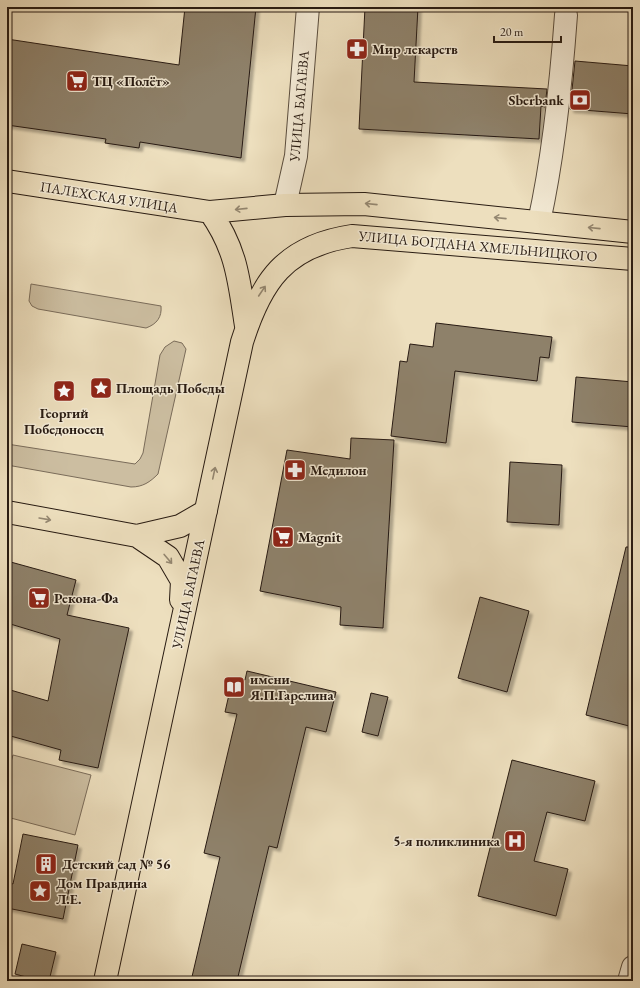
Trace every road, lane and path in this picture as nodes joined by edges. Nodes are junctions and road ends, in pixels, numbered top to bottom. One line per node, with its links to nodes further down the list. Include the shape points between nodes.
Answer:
1 (308, 7): 4 (street, УЛИЦА БАГАЕВА, via 296,156)
2 (566, 15): 6 (street, via 549,177)
3 (7, 181): 5 (main road, ПАЛЕХСКАЯ УЛИЦА)
4 (285, 205): 5 (main road, УЛИЦА БОГДАНА ХМЕЛЬНИЦКОГО, one-way to 5); 6 (main road, УЛИЦА БОГДАНА ХМЕЛЬНИЦКОГО, one-way to 4, via 364,204)
5 (210, 212): 9 (main road, УЛИЦА БАГАЕВА, via 221,227 235,260)
6 (539, 222): 7 (main road, УЛИЦА БОГДАНА ХМЕЛЬНИЦКОГО, one-way to 6)
7 (633, 232)
8 (633, 259): 9 (main road, УЛИЦА БОГДАНА ХМЕЛЬНИЦКОГО, one-way to 8, via 260,294 271,279 298,254 315,244 333,239 360,235)
9 (247, 327): 11 (main road, УЛИЦА БАГАЕВА, one-way to 9)
10 (7, 512): 12 (main road, one-way to 12)
11 (206, 512): 12 (main road, via 180,526); 13 (main road, УЛИЦА БАГАЕВА)
12 (137, 536): 13 (main road, one-way to 13, via 168,557 182,581)
13 (180, 633): 15 (main road, УЛИЦА БАГАЕВА)
14 (633, 967): 16 (street)
15 (105, 981)
16 (629, 981)

